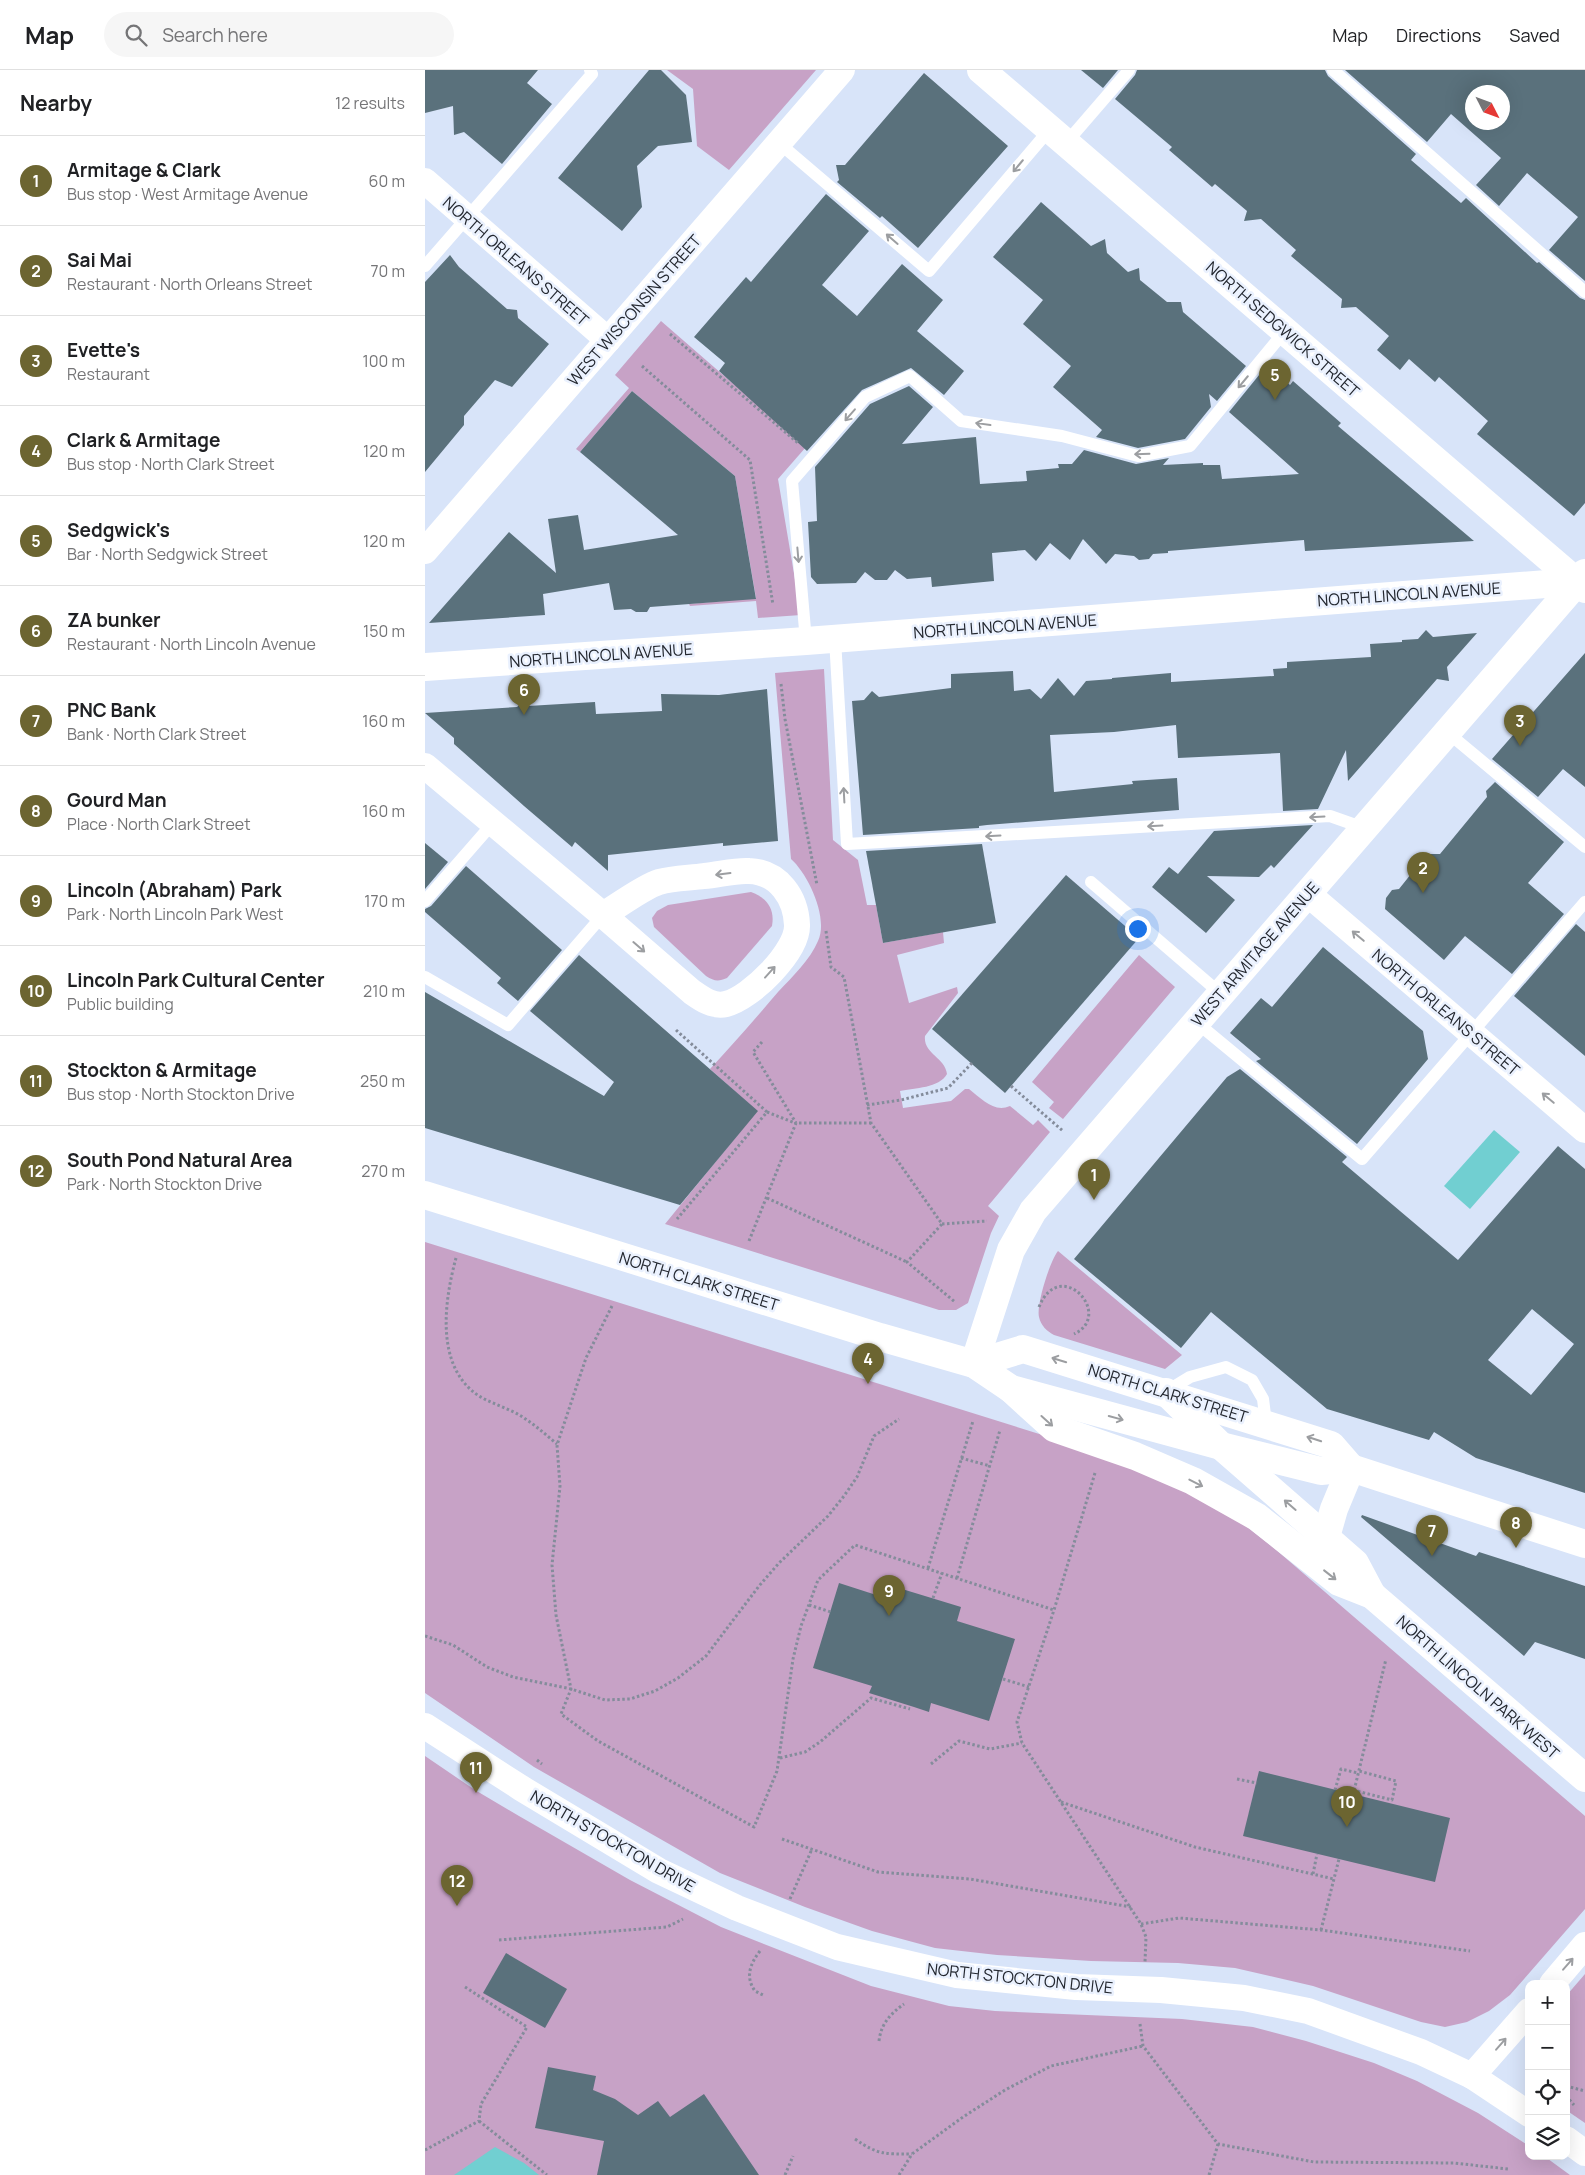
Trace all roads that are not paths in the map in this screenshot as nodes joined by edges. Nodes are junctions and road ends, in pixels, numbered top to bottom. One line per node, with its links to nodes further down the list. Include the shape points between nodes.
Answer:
1 (590, 70): 9 (lane, via 592,74)
2 (842, 70): 7 (street, WEST WISCONSIN STREET)
3 (981, 70): 6 (main road, NORTH SEDGWICK STREET)
4 (1129, 70): 6 (lane)
5 (1333, 70): 11 (lane)
6 (1058, 136): 7 (lane, one-way to 7, via 929,271); 12 (main road, NORTH SEDGWICK STREET)
7 (779, 143): 13 (street, WEST WISCONSIN STREET)
8 (425, 182): 9 (street, NORTH ORLEANS STREET)
9 (467, 218): 10 (lane); 13 (street, NORTH ORLEANS STREET)
10 (425, 266)
11 (1585, 292)
12 (1285, 331): 15 (main road, NORTH SEDGWICK STREET); 17 (lane, one-way to 17, via 1190,446 1139,456 1062,436 961,421 910,376 865,397 792,481)
13 (608, 340): 14 (street, WEST WISCONSIN STREET)
14 (425, 551)
15 (1583, 581): 16 (main road, NORTH LINCOLN AVENUE); 19 (main road, WEST ARMITAGE AVENUE)
16 (835, 639): 17 (main road, NORTH LINCOLN AVENUE); 22 (lane, one-way to 16, via 1330,816 847,844)
17 (806, 641): 18 (main road, NORTH LINCOLN AVENUE)
18 (425, 667)
19 (1447, 732): 22 (main road, WEST ARMITAGE AVENUE); 23 (lane)
20 (425, 766): 21 (street)
21 (493, 823): 26 (lane); 28 (street)
22 (1364, 828): 25 (main road, WEST ARMITAGE AVENUE)
23 (1585, 848)
24 (1091, 882): 30 (lane)
25 (1308, 894): 30 (main road, WEST ARMITAGE AVENUE); 32 (street, NORTH ORLEANS STREET, one-way to 25)
26 (425, 901)
27 (1585, 902): 32 (lane)
28 (603, 915): 28 (street, one-way to 28, via 691,992 706,1002 725,1005 743,998 770,974 789,949 797,927 794,903 783,885 750,870 658,882); 29 (lane, via 508,1025)
29 (425, 978)
30 (1221, 994): 31 (main road, WEST ARMITAGE AVENUE)
31 (1196, 1022): 32 (lane, via 1362,1159); 35 (main road, WEST ARMITAGE AVENUE, via 1033,1211 1011,1250)
32 (1471, 1033): 33 (street, NORTH ORLEANS STREET, one-way to 32)
33 (1585, 1130)
34 (425, 1195): 35 (main road, NORTH CLARK STREET)
35 (974, 1364): 36 (main road, NORTH CLARK STREET); 37 (main road, NORTH CLARK STREET, one-way to 35, via 1023,1348)
36 (1011, 1389): 39 (main road, NORTH CLARK STREET, one-way to 39); 43 (main road, NORTH LINCOLN PARK WEST, one-way to 43, via 1054,1428 1135,1456 1193,1481 1257,1517 1339,1582)
37 (1165, 1392): 38 (main road, NORTH CLARK STREET); 38 (lane, via 1190,1377 1226,1367 1252,1380 1263,1400); 39 (main road, NORTH LINCOLN PARK WEST)
38 (1265, 1423): 40 (main road, NORTH CLARK STREET, one-way to 38, via 1331,1445)
39 (1221, 1446): 40 (main road, NORTH CLARK STREET, via 1321,1471); 41 (main road, NORTH LINCOLN PARK WEST, one-way to 39)
40 (1351, 1468): 41 (main road); 42 (main road, NORTH CLARK STREET)
41 (1326, 1537): 43 (main road, NORTH LINCOLN PARK WEST, via 1355,1563)
42 (1585, 1544)
43 (1372, 1595): 45 (main road, NORTH LINCOLN PARK WEST)
44 (425, 1726): 49 (street, NORTH STOCKTON DRIVE, via 659,1871 737,1908 837,1948 957,1975 1244,1998 1308,2011 1421,2052)
45 (1585, 1778)
46 (1585, 1945): 47 (street, one-way to 46)
47 (1555, 1980)
48 (1525, 2016): 49 (street, one-way to 48)
49 (1472, 2076): 50 (street, NORTH STOCKTON DRIVE)
50 (1525, 2111)
51 (1570, 2142): 52 (street)
52 (1585, 2154)

